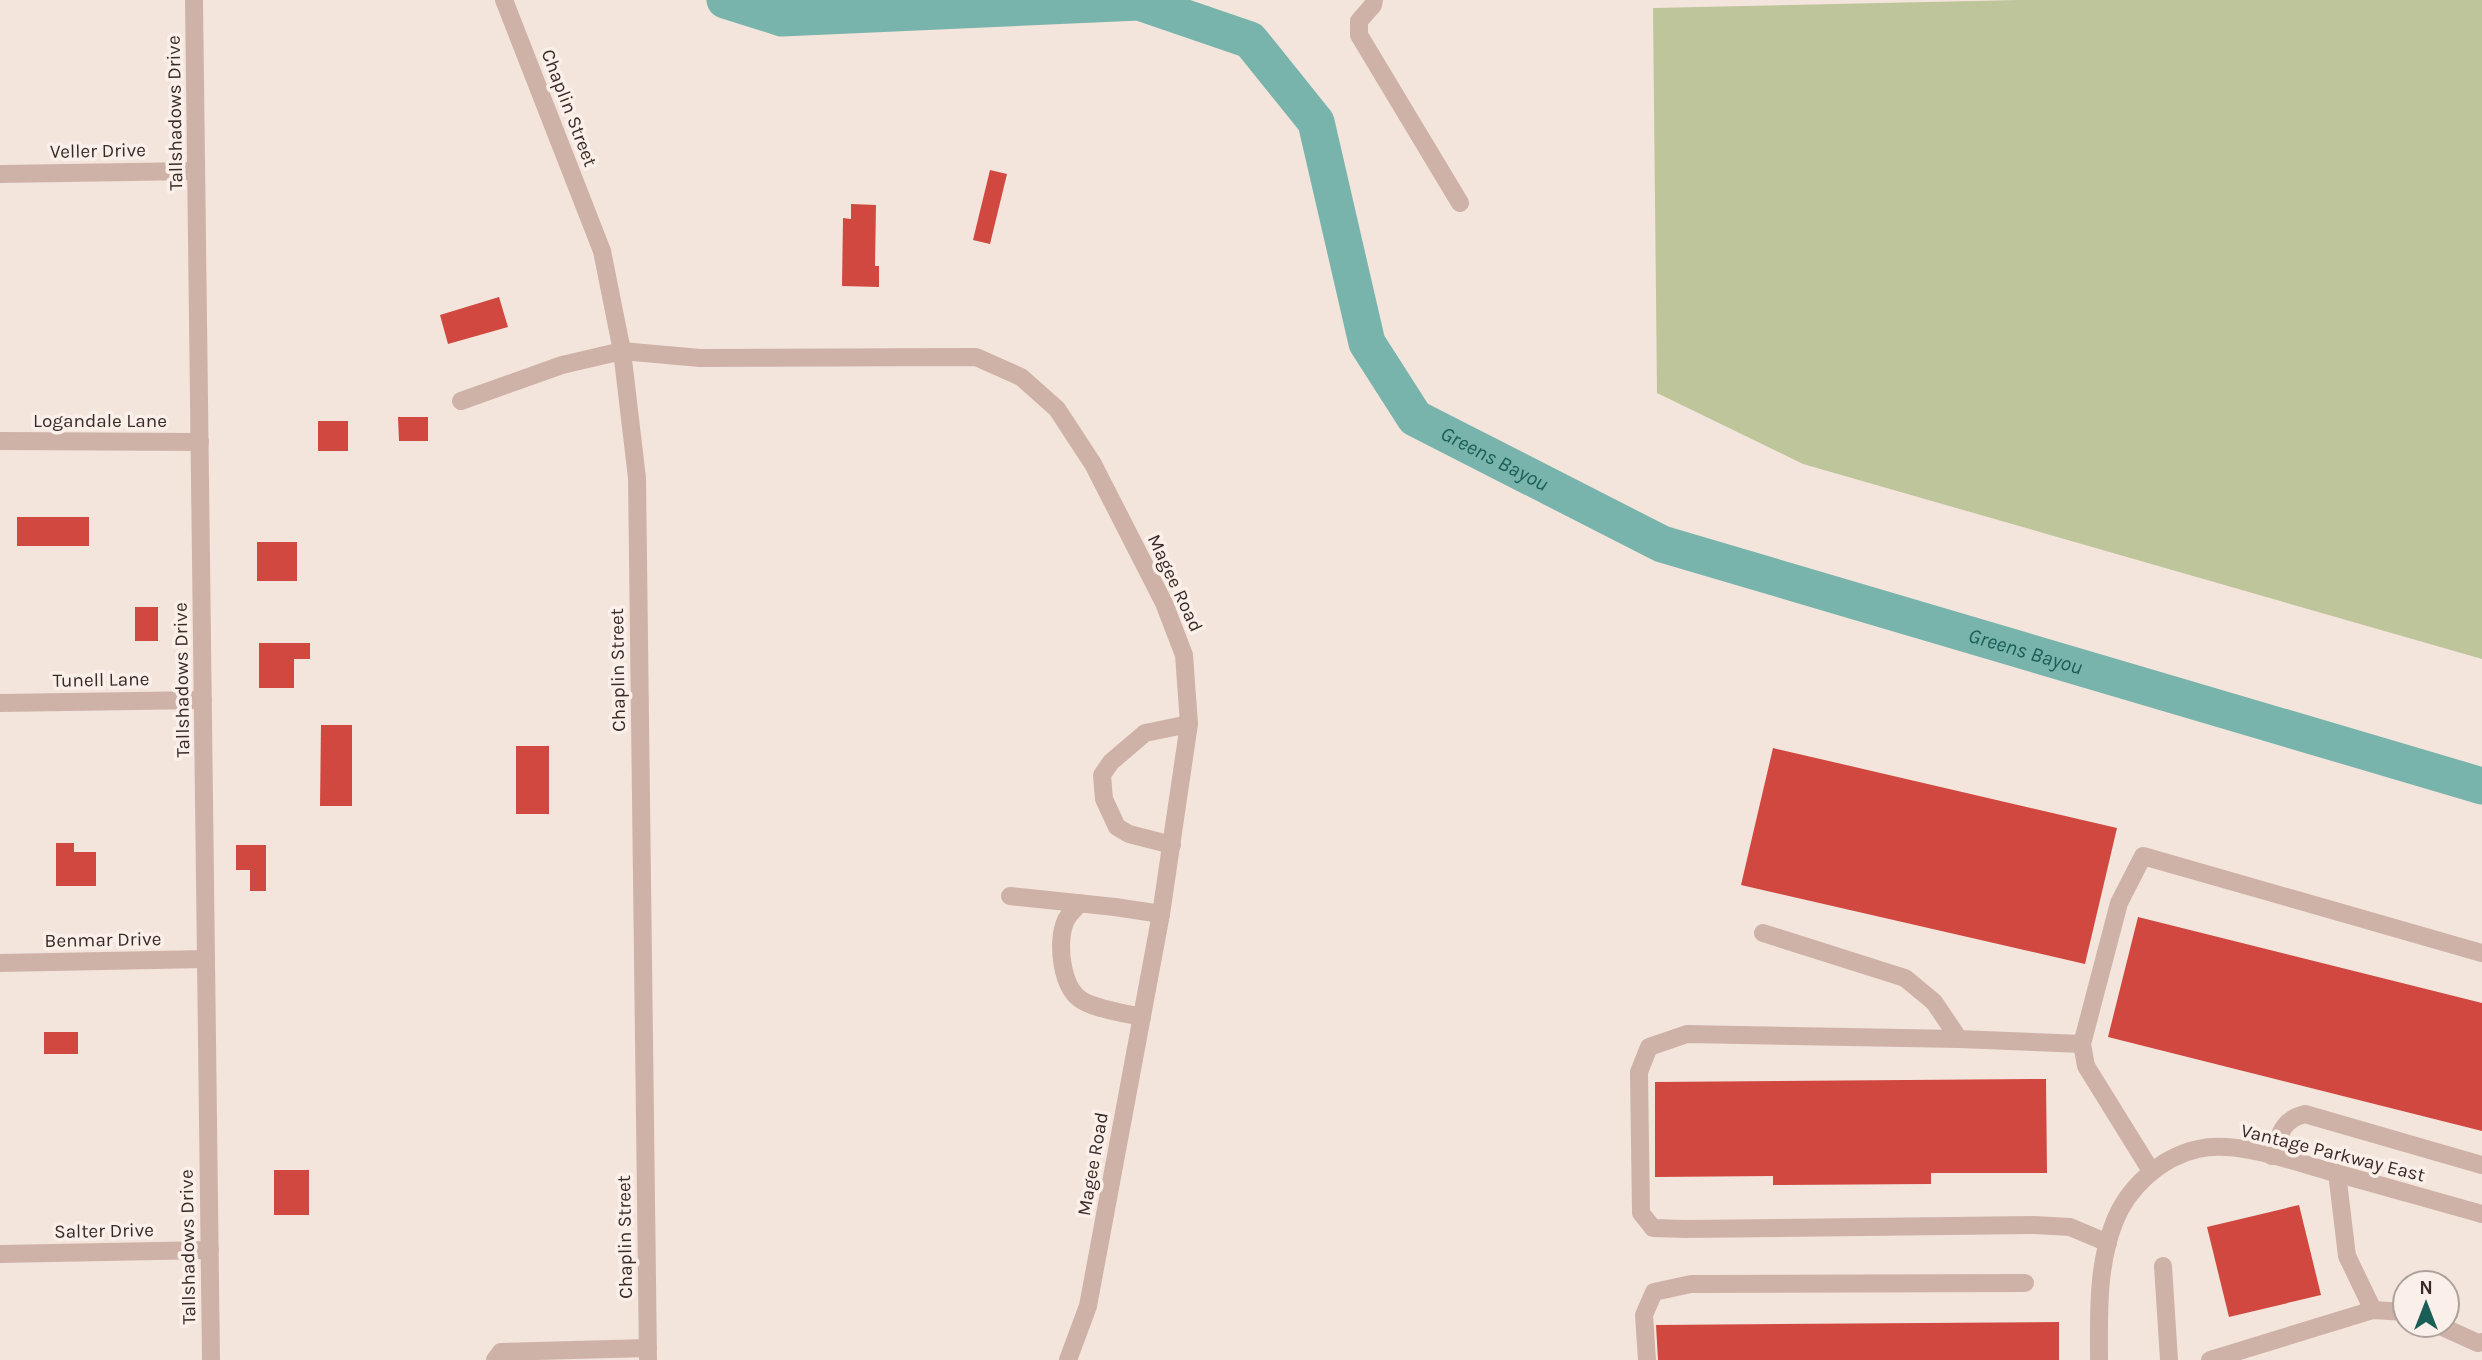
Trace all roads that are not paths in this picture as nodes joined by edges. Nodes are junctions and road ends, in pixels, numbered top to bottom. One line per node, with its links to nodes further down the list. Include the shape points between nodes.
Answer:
1 (194, 0): 4 (street, Tallshadows Drive)
2 (504, 0): 7 (street, Chaplin Street, via 602,251)
3 (1374, 0): 6 (street, via 1359,21 1359,35)
4 (196, 171): 5 (street, Veller Drive); 10 (street, Tallshadows Drive)
5 (0, 174)
6 (1460, 203)
7 (622, 351): 8 (street, Magee Road, via 562,365); 13 (street, Magee Road, via 700,358 976,357 1021,377 1057,409 1093,464 1164,603 1184,655); 39 (street, Chaplin Street, via 637,478)
8 (461, 401)
9 (0, 441): 10 (street, Logandale Lane)
10 (200, 442): 11 (street, Tallshadows Drive)
11 (203, 700): 12 (street, Tunell Lane); 20 (street, Tallshadows Drive)
12 (0, 703)
13 (1189, 724): 14 (street, Magee Road); 14 (street, via 1145,733 1102,775 1104,799 1117,827)
14 (1172, 845): 17 (street, Magee Road)
15 (1010, 896): 16 (street)
16 (1080, 903): 17 (street); 22 (street, via 1067,919 1061,942 1069,983 1081,1000)
17 (1161, 914): 22 (street, Magee Road)
18 (1763, 933): 23 (street, via 1905,978 1934,1002)
19 (2482, 953): 24 (street, via 2143,856 2119,903)
20 (206, 959): 21 (street, Benmar Drive); 31 (street, Tallshadows Drive)
21 (0, 962)
22 (1142, 1017): 42 (street, Magee Road, via 1088,1306)
23 (1959, 1039): 24 (street); 30 (street, via 1687,1034 1649,1048 1639,1072 1641,1213 1653,1228 2046,1225 2070,1227)
24 (2082, 1044): 27 (street, via 2086,1066)
25 (2272, 1156): 26 (street, via 2283,1126 2293,1116 2305,1114); 27 (street, Vantage Parkway East, via 2199,1148); 28 (street, Vantage Parkway East)
26 (2482, 1165)
27 (2151, 1171): 30 (street, Vantage Parkway East, via 2119,1212)
28 (2337, 1174): 29 (street, Vantage Parkway East); 35 (street, via 2347,1256)
29 (2482, 1214)
30 (2108, 1243): 44 (street, Vantage Parkway East, via 2099,1299)
31 (209, 1250): 32 (street, Salter Drive); 40 (street, Tallshadows Drive)
32 (0, 1254)
33 (2163, 1266): 45 (street)
34 (2025, 1283): 43 (street, via 1691,1284 1654,1292 1644,1315)
35 (2374, 1310): 36 (street); 46 (street)
36 (2391, 1311)
37 (2461, 1335): 38 (street)
38 (2482, 1342)
39 (648, 1354): 41 (street, via 501,1352)
40 (211, 1360)
41 (495, 1360)
42 (1068, 1360)
43 (1647, 1360)
44 (2099, 1360)
45 (2169, 1360)
46 (2210, 1360)

